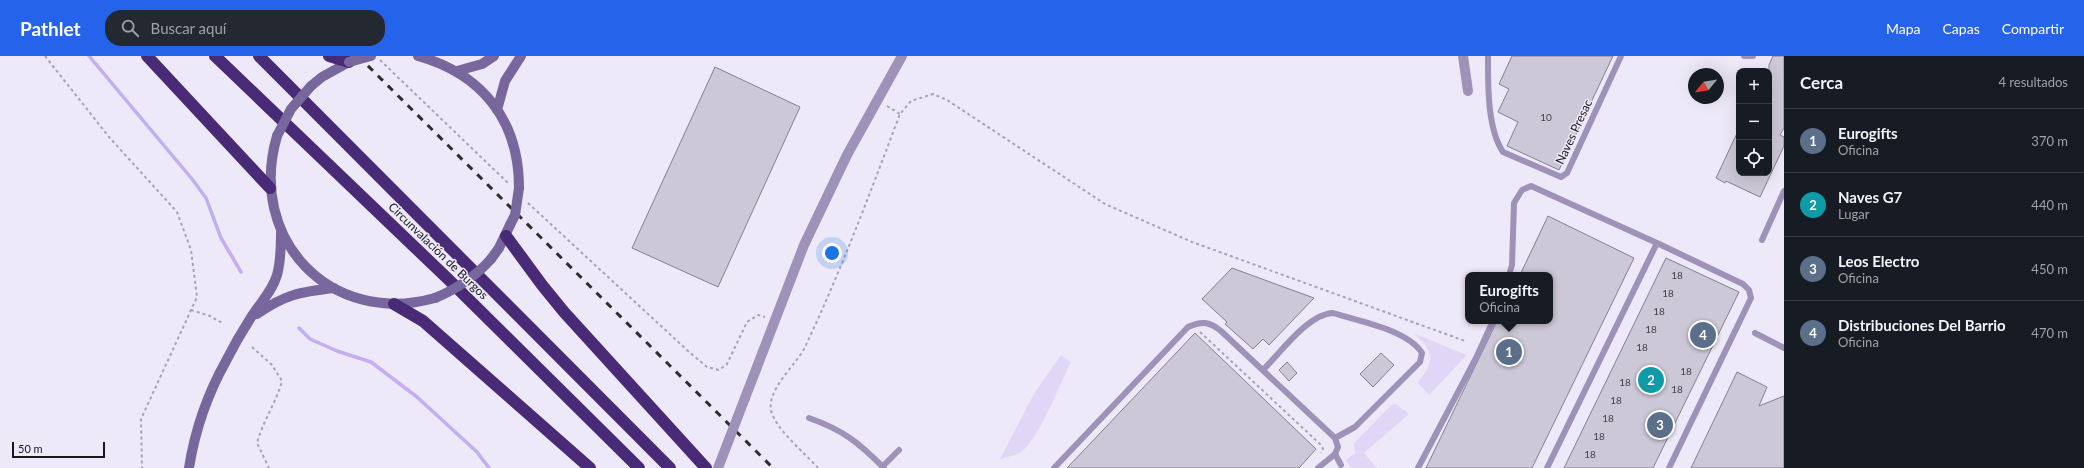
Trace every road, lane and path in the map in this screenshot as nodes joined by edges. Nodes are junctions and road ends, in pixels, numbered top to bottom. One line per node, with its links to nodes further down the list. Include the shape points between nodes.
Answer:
1 (45, 56): 34 (path, via 110,137 176,212 191,250 197,297)
2 (147, 56): 24 (highway)
3 (215, 56): 56 (highway, Circunvalación de Burgos, via 454,285)
4 (260, 56): 57 (highway, Circunvalación de Burgos)
5 (329, 56): 17 (highway)
6 (371, 56): 17 (main road, bridge)
7 (376, 56): 23 (path)
8 (418, 56): 18 (main road)
9 (494, 56): 18 (main road, via 482,64)
10 (521, 56): 21 (main road, via 505,81)
11 (902, 56): 20 (street)
12 (1463, 56): 19 (street)
13 (1488, 56): 14 (lane, Naves Presac, via 1491,115 1498,144 1503,152 1561,177 1567,173)
14 (1621, 56)
15 (1744, 56): 16 (lane)
16 (1753, 56)
17 (349, 62): 24 (main road, bridge, via 322,77 291,109 277,136 272,153)
18 (457, 71): 21 (main road, via 477,85)
19 (1468, 91)
20 (878, 100): 22 (path); 36 (street, via 847,155 804,245)
21 (497, 110): 23 (main road, via 515,145 519,168)
22 (900, 114): 41 (path, via 911,101 933,94 948,100 1105,204 1192,242); 60 (path, via 834,284 804,350 776,388 771,409 778,424)
23 (514, 186): 28 (main road, bridge, via 515,214)
24 (270, 188): 27 (main road, via 273,210)
25 (1784, 191): 29 (lane)
26 (526, 201): 36 (path, via 707,367 718,370 727,364 747,322 758,315)
27 (280, 230): 32 (main road, via 302,263); 35 (main road, via 281,255 277,275 266,298)
28 (508, 231): 33 (main road, bridge, via 491,259 460,286 435,298 408,304); 58 (highway, via 542,285)
29 (1762, 240)
30 (1657, 243): 31 (lane, via 1531,186 1522,190 1514,203); 64 (lane); 65 (lane, via 1743,284 1749,290 1751,298)
31 (1510, 272)
32 (334, 288): 33 (main road, via 353,297); 35 (main road, via 300,292 275,302)
33 (394, 304): 55 (highway, via 423,321)
34 (191, 310): 37 (path); 52 (path, via 141,419)
35 (251, 318): 53 (main road, via 205,402 193,442)
36 (773, 321): 59 (street, bridge)
37 (224, 324)
38 (1492, 324): 63 (lane)
39 (1199, 330): 49 (path, via 1321,445 1322,449)
40 (1755, 333): 43 (lane)
41 (1464, 341)
42 (252, 348): 54 (path, via 272,365 282,381 277,399 257,443)
43 (1784, 348)
44 (1263, 370): 46 (lane); 46 (lane, via 1308,323 1325,313 1333,313 1399,334 1412,342 1422,353 1420,362 1355,427); 61 (lane, via 1211,323 1203,322 1188,327)
45 (809, 418): 51 (lane, via 849,436)
46 (1335, 438): 48 (lane, via 1338,447)
47 (899, 450): 51 (lane)
48 (1335, 454): 50 (lane); 62 (lane)
49 (1316, 458)
50 (1341, 464)
51 (883, 467)
52 (142, 468)
53 (189, 468)
54 (270, 468)
55 (590, 468)
56 (639, 468)
57 (670, 468)
58 (706, 468)
59 (718, 468)
60 (818, 468)
61 (1054, 468)
62 (1318, 468)
63 (1418, 468)
64 (1547, 468)
65 (1670, 468)

